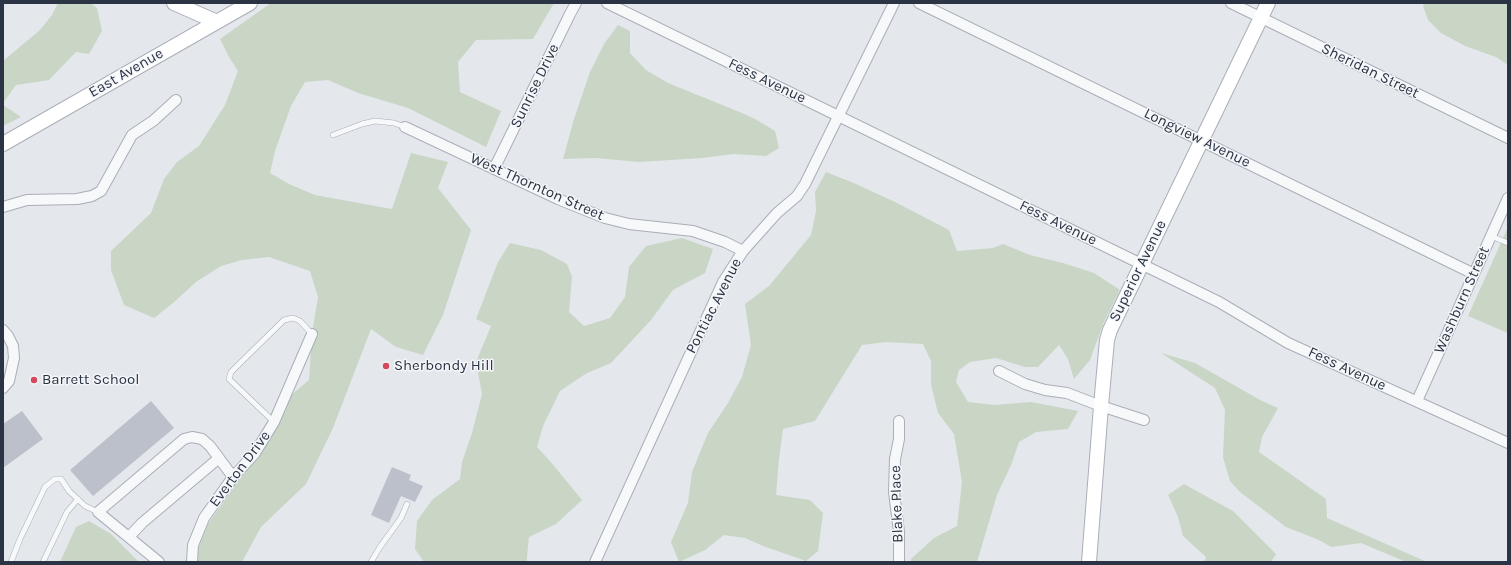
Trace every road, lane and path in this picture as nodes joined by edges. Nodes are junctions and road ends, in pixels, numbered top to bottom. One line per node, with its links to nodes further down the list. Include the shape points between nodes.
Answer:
1 (174, 3): 10 (street)
2 (250, 3): 10 (street, East Avenue)
3 (576, 3): 18 (street, Sunrise Drive)
4 (607, 3): 12 (street, Fess Avenue)
5 (894, 3): 12 (street, Pontiac Avenue)
6 (919, 3): 16 (street, Longview Avenue)
7 (1231, 3): 9 (street, Sheridan Street)
8 (1268, 3): 9 (street, Superior Avenue)
9 (1261, 18): 15 (street, Sheridan Street); 16 (street, Superior Avenue)
10 (217, 22): 17 (street, East Avenue)
11 (176, 100): 20 (street, via 153,121 132,135 102,191 77,199 27,200)
12 (839, 116): 23 (street, Pontiac Avenue, via 806,184); 24 (street, Fess Avenue)
13 (405, 126): 14 (lane, via 375,121); 18 (street, West Thornton Street)
14 (333, 136)
15 (1508, 138)
16 (1201, 141): 24 (street, Superior Avenue); 25 (street, Longview Avenue)
17 (3, 144)
18 (494, 169): 23 (street, West Thornton Street, via 605,218 629,224 693,231)
19 (1508, 198): 21 (street, Washburn Street)
20 (3, 207)
21 (1491, 236): 22 (lane); 25 (street, Washburn Street)
22 (1508, 243)
23 (743, 251): 47 (street, Pontiac Avenue, via 707,314)
24 (1141, 264): 30 (street, Fess Avenue, via 1219,302 1288,342); 31 (street, Superior Avenue, via 1107,340)
25 (1474, 274): 30 (street, Washburn Street)
26 (3, 330): 29 (street, via 13,346 14,358 9,381)
27 (312, 334): 34 (street, Everton Drive); 34 (lane, via 300,321 293,318 284,320 231,372 229,379)
28 (999, 371): 31 (street, via 1025,384 1067,393)
29 (3, 388)
30 (1417, 401): 35 (street, Fess Avenue)
31 (1101, 406): 32 (street); 49 (street, Superior Avenue)
32 (1144, 420)
33 (899, 421): 48 (street, Blake Place, via 894,492 899,532)
34 (274, 422): 37 (street, Everton Drive, via 255,454)
35 (1508, 443)
36 (219, 458): 37 (street); 40 (street, via 202,439 184,439); 41 (street, Everton Drive, via 142,523)
37 (233, 477): 45 (street, Everton Drive, via 204,518 193,545)
38 (78, 499): 40 (lane, via 85,506); 42 (lane, via 61,479 55,479 45,487); 43 (lane, via 67,512)
39 (407, 504): 46 (lane, via 401,518)
40 (98, 512): 41 (street)
41 (130, 537): 44 (street)
42 (11, 562)
43 (43, 562)
44 (159, 562)
45 (192, 562)
46 (371, 562)
47 (595, 562)
48 (899, 562)
49 (1089, 562)

